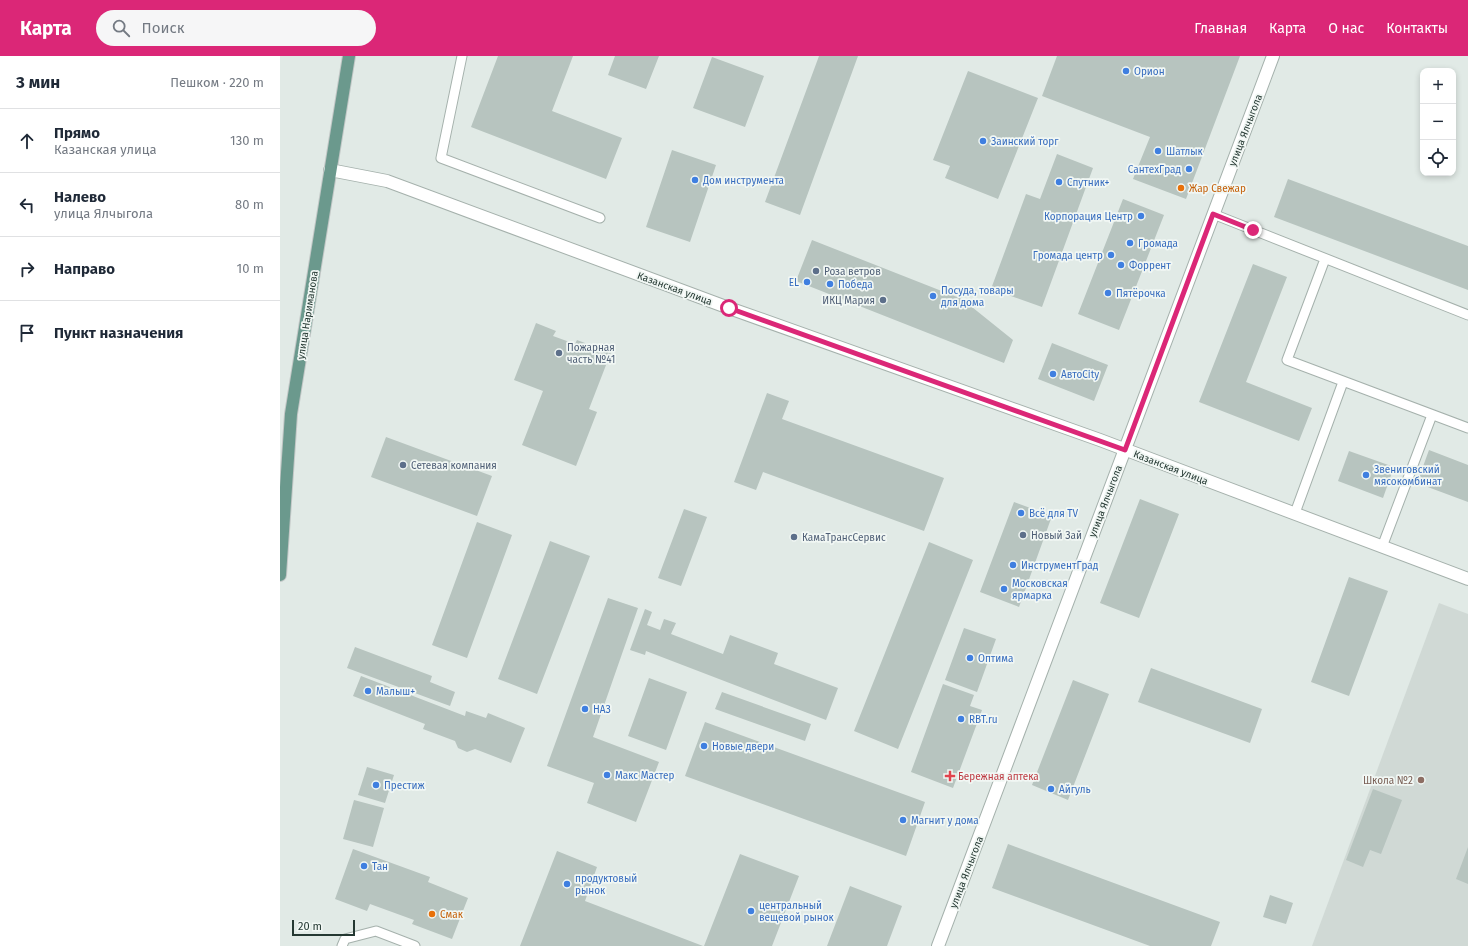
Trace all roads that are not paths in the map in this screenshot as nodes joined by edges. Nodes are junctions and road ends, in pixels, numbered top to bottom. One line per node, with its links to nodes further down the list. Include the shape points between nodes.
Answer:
1 (349, 56): 4 (main road, улица Нариманова)
2 (462, 56): 6 (lane, via 441,158)
3 (1273, 56): 5 (street, улица Ялчыгола)
4 (330, 170): 12 (street, Казанская улица, via 386,181 729,308); 15 (main road, улица Нариманова, via 291,414)
5 (1213, 214): 7 (lane); 12 (street, улица Ялчыгола)
6 (600, 218)
7 (1325, 259): 8 (lane); 9 (lane, via 1287,360)
8 (1468, 315)
9 (1344, 382): 10 (lane); 13 (lane)
10 (1432, 415): 11 (lane); 14 (lane)
11 (1468, 428)
12 (1125, 450): 13 (street, Казанская улица); 19 (street, улица Ялчыгола)
13 (1295, 514): 14 (street, Казанская улица)
14 (1382, 547): 16 (street, Казанская улица)
15 (280, 575)
16 (1468, 579)
17 (342, 946): 18 (lane, via 345,939 376,931)
18 (415, 946)
19 (938, 946)

